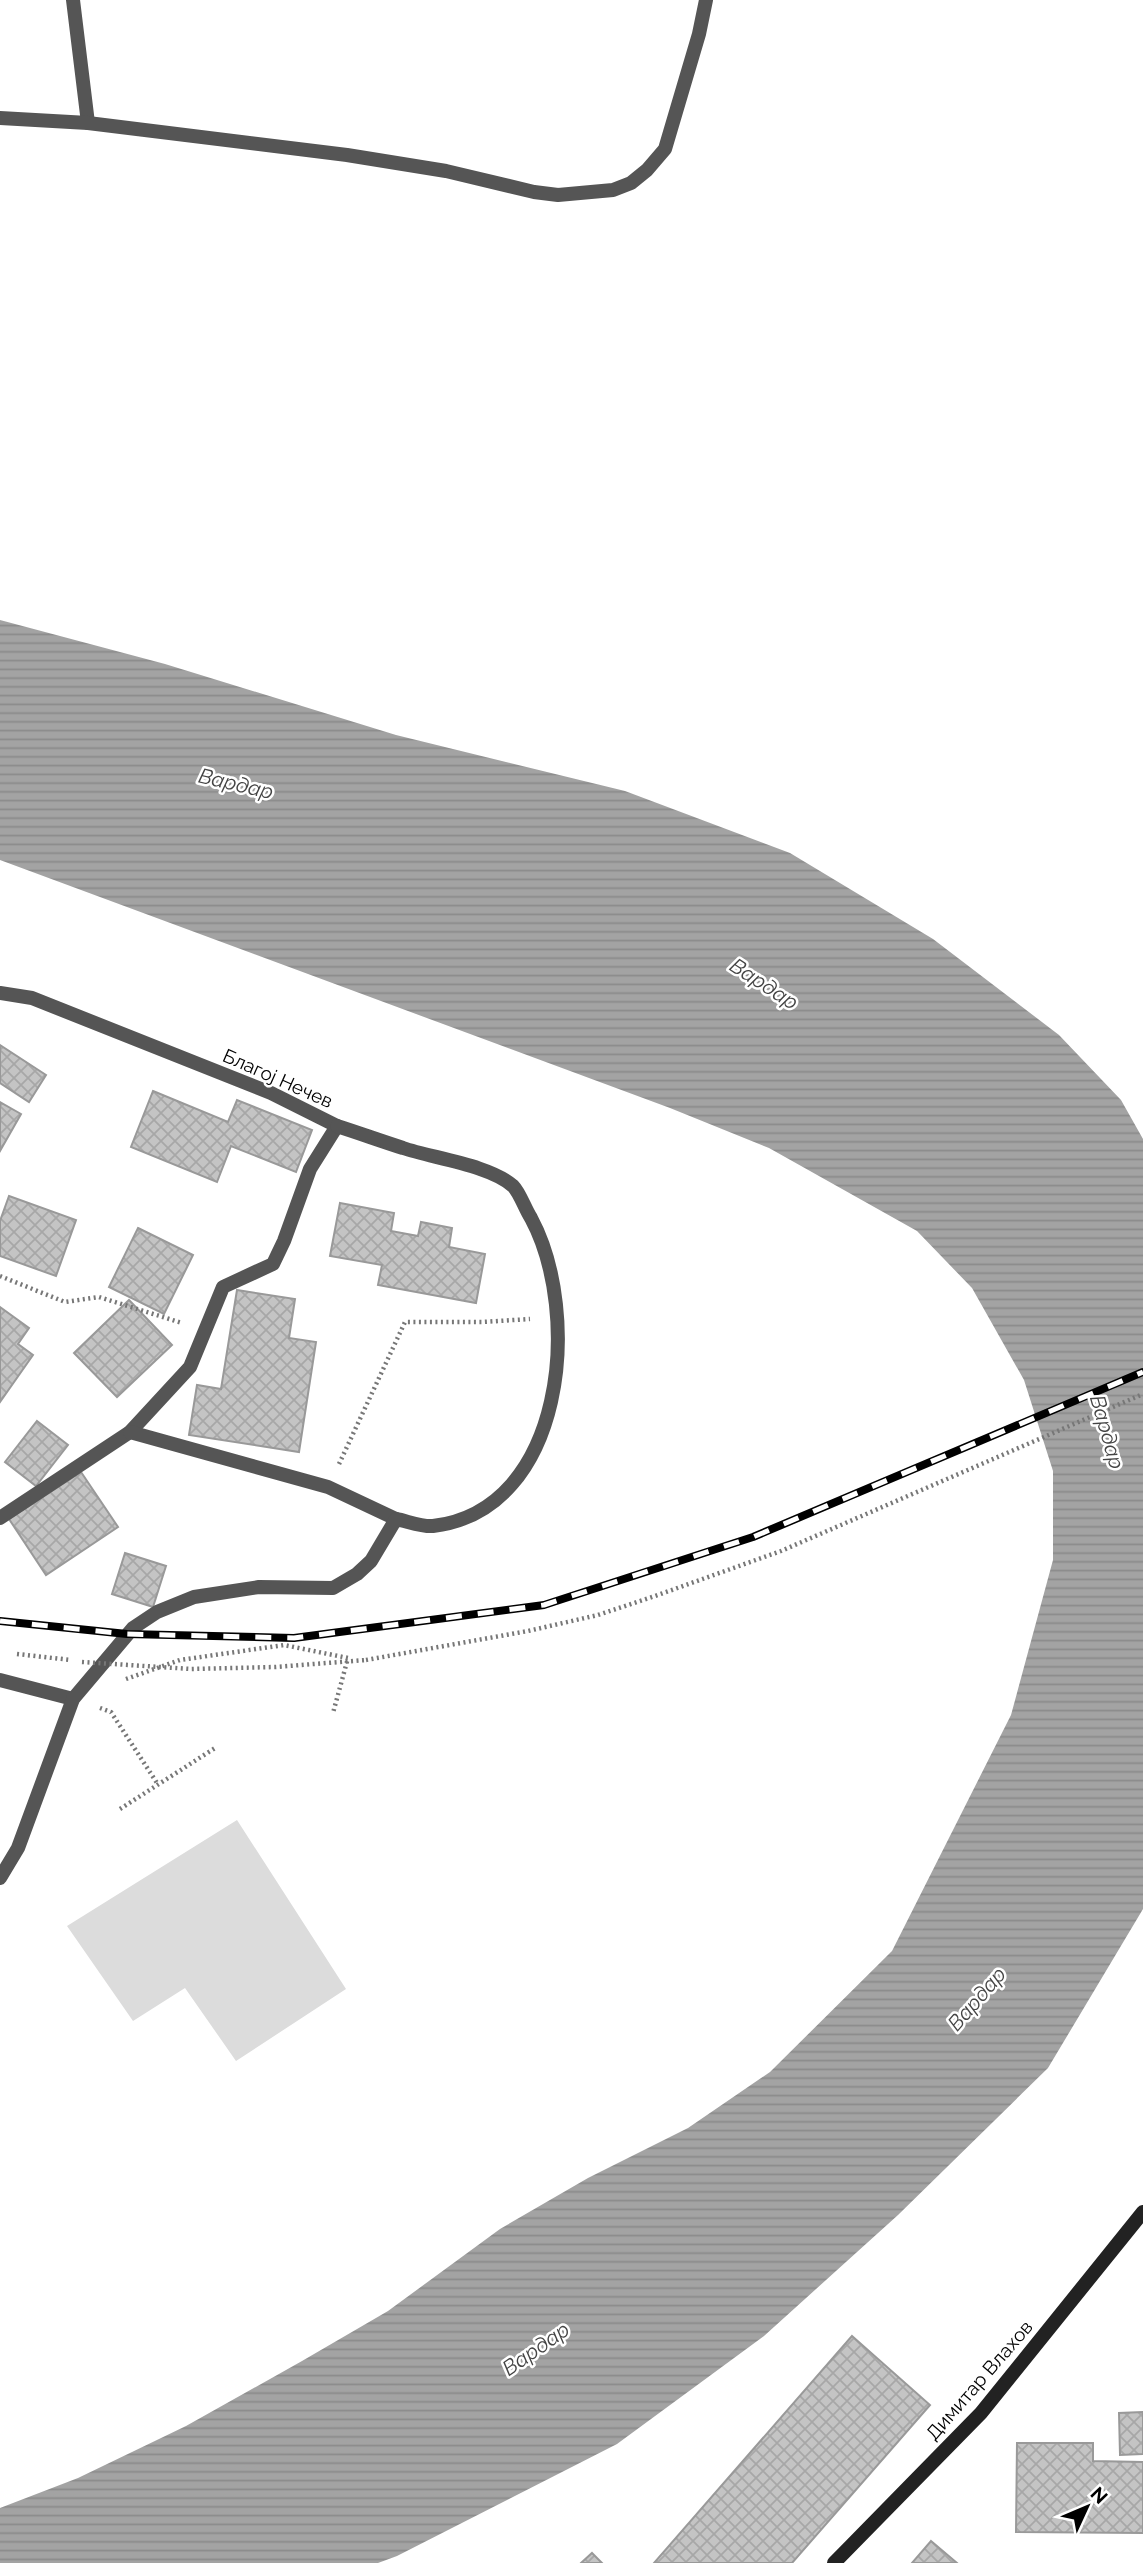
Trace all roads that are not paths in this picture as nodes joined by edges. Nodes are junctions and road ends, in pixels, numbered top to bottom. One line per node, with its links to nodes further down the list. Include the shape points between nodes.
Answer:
1 (73, 0): 4 (street)
2 (706, 0): 4 (street, via 665,149 631,183 613,190 558,195 534,192 446,171 347,155)
3 (0, 118): 4 (street)
4 (88, 123)
5 (0, 993): 6 (street, Благој Нечев, via 32,998 271,1093)
6 (337, 1126): 7 (street, Благој Нечев, via 310,1169 273,1264 223,1287 190,1367); 9 (street, via 482,1169 513,1186 540,1236 553,1280 559,1353 552,1395 536,1446 513,1483 480,1512 431,1526)
7 (130, 1432): 8 (street, Благој Нечев); 9 (street, via 328,1487)
8 (0, 1518)
9 (396, 1519): 11 (street, via 371,1561 333,1588 259,1587 194,1597 156,1612 133,1628)
10 (0, 1680): 11 (street)
11 (73, 1699): 12 (street, via 18,1848)
12 (0, 1878)
13 (1143, 2212): 14 (main road, Димитар Влахов, via 981,2413)
14 (834, 2563)

